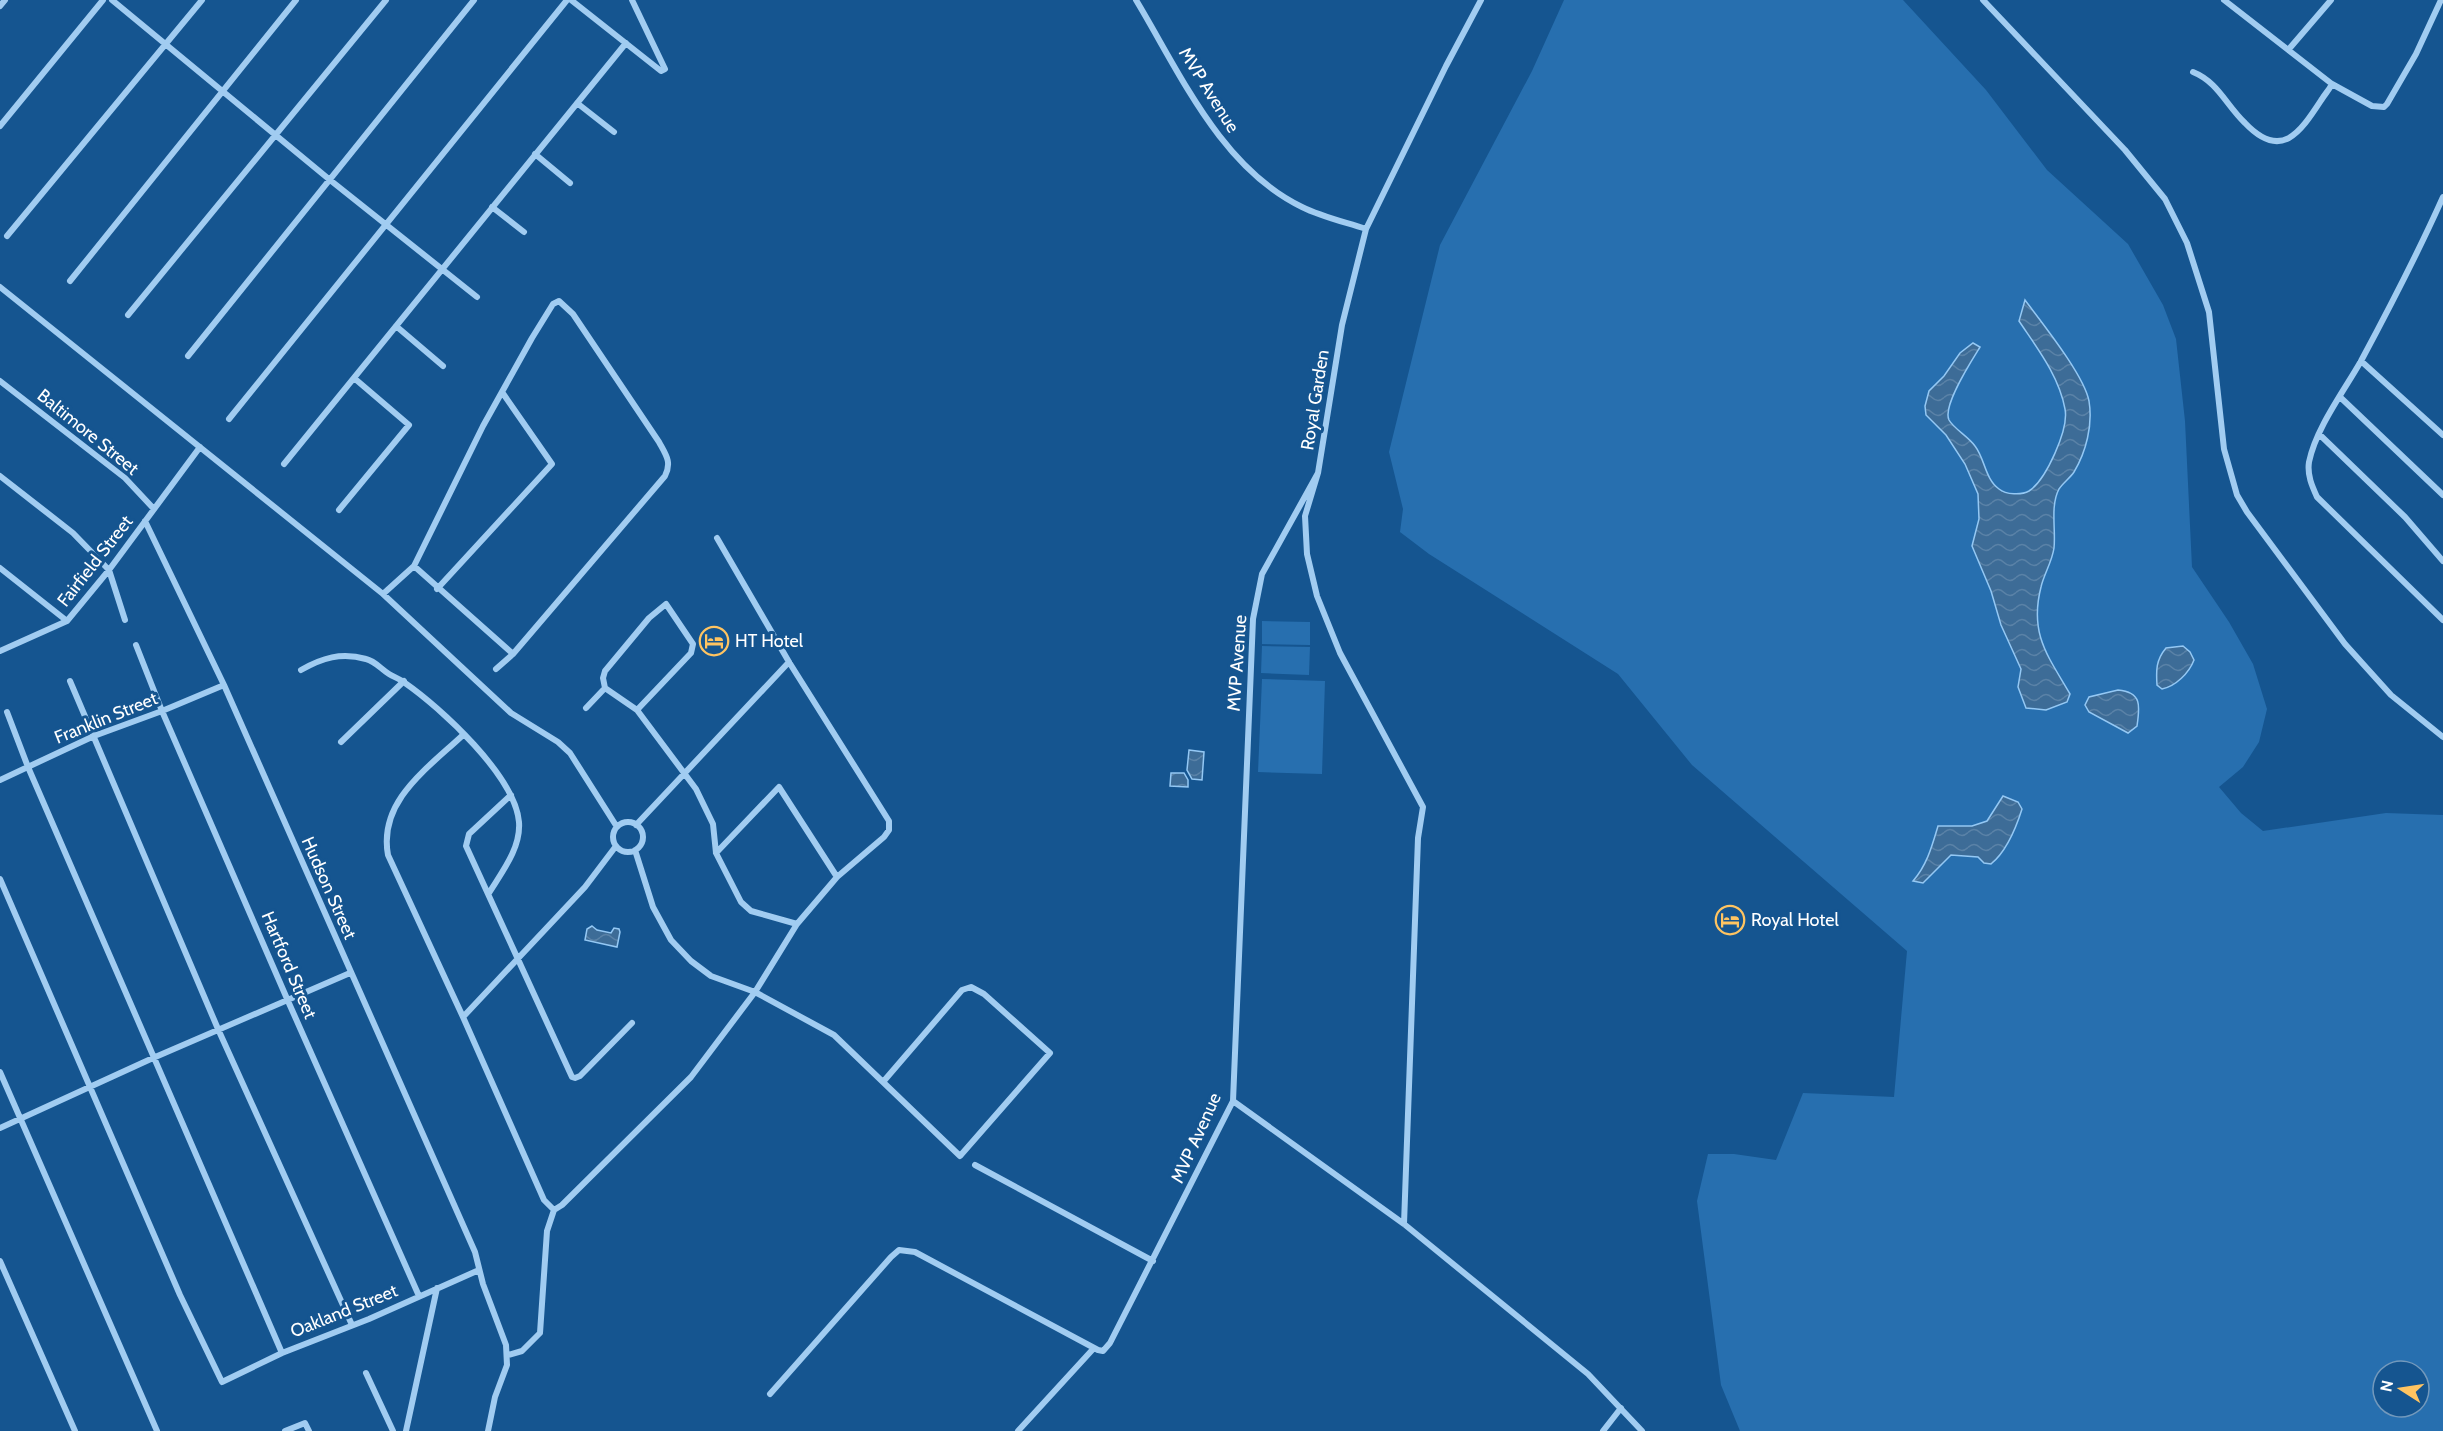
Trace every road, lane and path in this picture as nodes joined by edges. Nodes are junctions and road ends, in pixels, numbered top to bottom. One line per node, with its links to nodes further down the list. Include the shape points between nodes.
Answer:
1 (5, 0): 16 (street)
2 (103, 0): 24 (street)
3 (112, 0): 18 (street)
4 (202, 0): 18 (street)
5 (296, 0): 22 (street)
6 (386, 0): 26 (street)
7 (474, 0): 28 (street)
8 (569, 0): 17 (street); 32 (street)
9 (632, 0): 17 (street, via 663,70)
10 (1136, 0): 33 (street, MVP Avenue, via 1213,130 1242,164 1302,207)
11 (1482, 0): 33 (street, Royal Garden)
12 (1983, 0): 86 (street, via 2125,150 2165,199 2187,243 2209,312 2224,448 2237,495 2345,645 2391,695)
13 (2331, 0): 19 (street)
14 (2441, 0): 21 (street, via 2416,54 2384,107 2364,103)
15 (2229, 2): 19 (street)
16 (0, 6)
17 (626, 43): 23 (street)
18 (166, 44): 22 (street); 35 (street)
19 (2289, 48): 21 (street)
20 (2193, 72): 21 (street, via 2222,92 2244,123 2268,140 2285,141 2296,135)
21 (2332, 84)
22 (222, 91): 26 (street); 37 (street)
23 (577, 103): 25 (street); 27 (street)
24 (0, 126)
25 (614, 132)
26 (276, 135): 28 (street); 40 (street)
27 (535, 154): 29 (street); 31 (street)
28 (330, 180): 32 (street); 42 (street)
29 (570, 183)
30 (2443, 198): 43 (street)
31 (492, 207): 34 (street); 36 (street)
32 (385, 225): 36 (street); 49 (street)
33 (1366, 229): 54 (street, Royal Garden, via 1342,325)
34 (524, 231)
35 (7, 236)
36 (441, 270): 39 (street); 41 (street)
37 (70, 280)
38 (0, 286): 52 (street)
39 (477, 297)
40 (128, 315)
41 (396, 326): 44 (street); 45 (street)
42 (188, 356)
43 (2361, 361): 48 (street); 51 (street)
44 (443, 366)
45 (354, 378): 53 (street); 58 (street, via 409,425)
46 (0, 381): 57 (street, Baltimore Street, via 124,478)
47 (502, 392): 62 (street); 65 (street, via 552,464); 72 (street, via 553,304 559,301 573,314 669,463 665,476)
48 (2340, 397): 50 (street); 56 (street)
49 (229, 419)
50 (2320, 435): 61 (street, via 2405,517); 68 (street, via 2308,470 2317,497)
51 (2443, 435)
52 (200, 447): 57 (street, Fairfield Street); 66 (street)
53 (284, 464)
54 (1318, 473): 112 (street, MVP Avenue, via 1262,574 1253,619); 117 (street, Royal Garden, via 1305,516 1307,554 1317,596 1340,653 1423,807 1418,838)
55 (0, 476): 64 (street, via 73,533)
56 (2443, 495)
57 (154, 509): 59 (street, Fairfield Street)
58 (339, 510)
59 (145, 521): 64 (street, Fairfield Street); 78 (street, Hudson Street)
60 (717, 538): 73 (street)
61 (2443, 561)
62 (414, 566): 65 (street); 66 (street)
63 (0, 568): 69 (street)
64 (109, 570): 67 (street); 69 (street, Fairfield Street)
65 (437, 589): 72 (street)
66 (383, 594): 93 (street, via 511,713 570,753)
67 (125, 620)
68 (2443, 620)
69 (67, 621): 71 (street, Fairfield Street)
70 (136, 645): 82 (street, Hartford Street)
71 (0, 651)
72 (513, 654): 74 (street)
73 (789, 662): 89 (street); 97 (street, via 889,821 884,837)
74 (496, 669)
75 (301, 670): 77 (street, via 321,659 348,656 370,660)
76 (70, 681): 85 (street)
77 (404, 681): 84 (street); 87 (street)
78 (224, 685): 82 (street, Franklin Street); 102 (street, Hudson Street)
79 (605, 688): 80 (street); 81 (street); 81 (street, via 604,671 664,602 693,644 691,653)
80 (586, 708)
81 (637, 710): 89 (street)
82 (162, 711): 85 (street, Franklin Street); 104 (street, Hartford Street)
83 (7, 712): 88 (street)
84 (463, 735): 91 (street, via 491,762); 105 (street, via 400,796 386,834 388,855)
85 (94, 736): 88 (street, Franklin Street); 107 (street)
86 (2443, 738)
87 (341, 742)
88 (28, 767): 90 (street, Franklin Street); 108 (street)
89 (684, 776): 92 (street); 96 (street, via 696,789 713,824)
90 (0, 780)
91 (511, 795): 99 (street, via 519,819 518,833 509,861); 99 (street, via 466,840 468,854)
92 (636, 825): 93 (street, via 628,822); 95 (street, via 642,837)
93 (617, 826): 94 (street, via 613,834)
94 (616, 846): 95 (street, via 623,851); 101 (street, via 585,887)
95 (635, 850): 103 (street, via 653,907 671,940 711,976)
96 (716, 853): 97 (street, via 779,787); 100 (street, via 746,907)
97 (837, 877): 100 (street)
98 (0, 879): 111 (street)
99 (489, 893): 101 (street)
100 (797, 924): 103 (street)
101 (517, 958): 105 (street); 106 (street, via 572,1077 580,1076)
102 (350, 973): 104 (street); 120 (street, Hudson Street, via 475,1252)
103 (755, 992): 110 (street, via 834,1035); 116 (street, via 692,1077)
104 (288, 1000): 107 (street); 122 (street, Hartford Street)
105 (463, 1017): 116 (street, via 544,1200)
106 (632, 1023)
107 (218, 1029): 108 (street); 123 (street)
108 (153, 1058): 111 (street); 125 (street)
109 (0, 1072): 113 (street)
110 (883, 1082): 110 (street, via 962,990 971,987 1050,1053 960,1156)
111 (90, 1088): 113 (street); 125 (street, Oakland Street, via 222,1382)
112 (1233, 1101): 117 (street); 119 (street, MVP Avenue)
113 (20, 1119): 114 (street); 131 (street)
114 (0, 1128)
115 (975, 1165): 119 (street)
116 (554, 1210): 126 (street, via 547,1231 540,1332 522,1351)
117 (1404, 1224): 129 (street, via 1587,1374)
118 (0, 1261): 130 (street)
119 (1153, 1261): 124 (street, MVP Avenue, via 1107,1348)
120 (479, 1270): 121 (street, Oakland Street); 126 (street, Hudson Street)
121 (437, 1288): 122 (street, Oakland Street); 135 (street)
122 (419, 1296): 123 (street, Oakland Street)
123 (352, 1325): 125 (street, Oakland Street)
124 (1094, 1348): 128 (street, via 915,1252 899,1250); 137 (street)
125 (282, 1353)
126 (508, 1355): 136 (street)
127 (366, 1373): 134 (street)
128 (770, 1394)
129 (1621, 1408): 138 (street); 139 (street)
130 (75, 1431)
131 (157, 1431)
132 (285, 1431): 133 (street, via 305,1423)
133 (309, 1431)
134 (393, 1431)
135 (406, 1431)
136 (488, 1431)
137 (1018, 1431)
138 (1603, 1431)
139 (1641, 1431)

